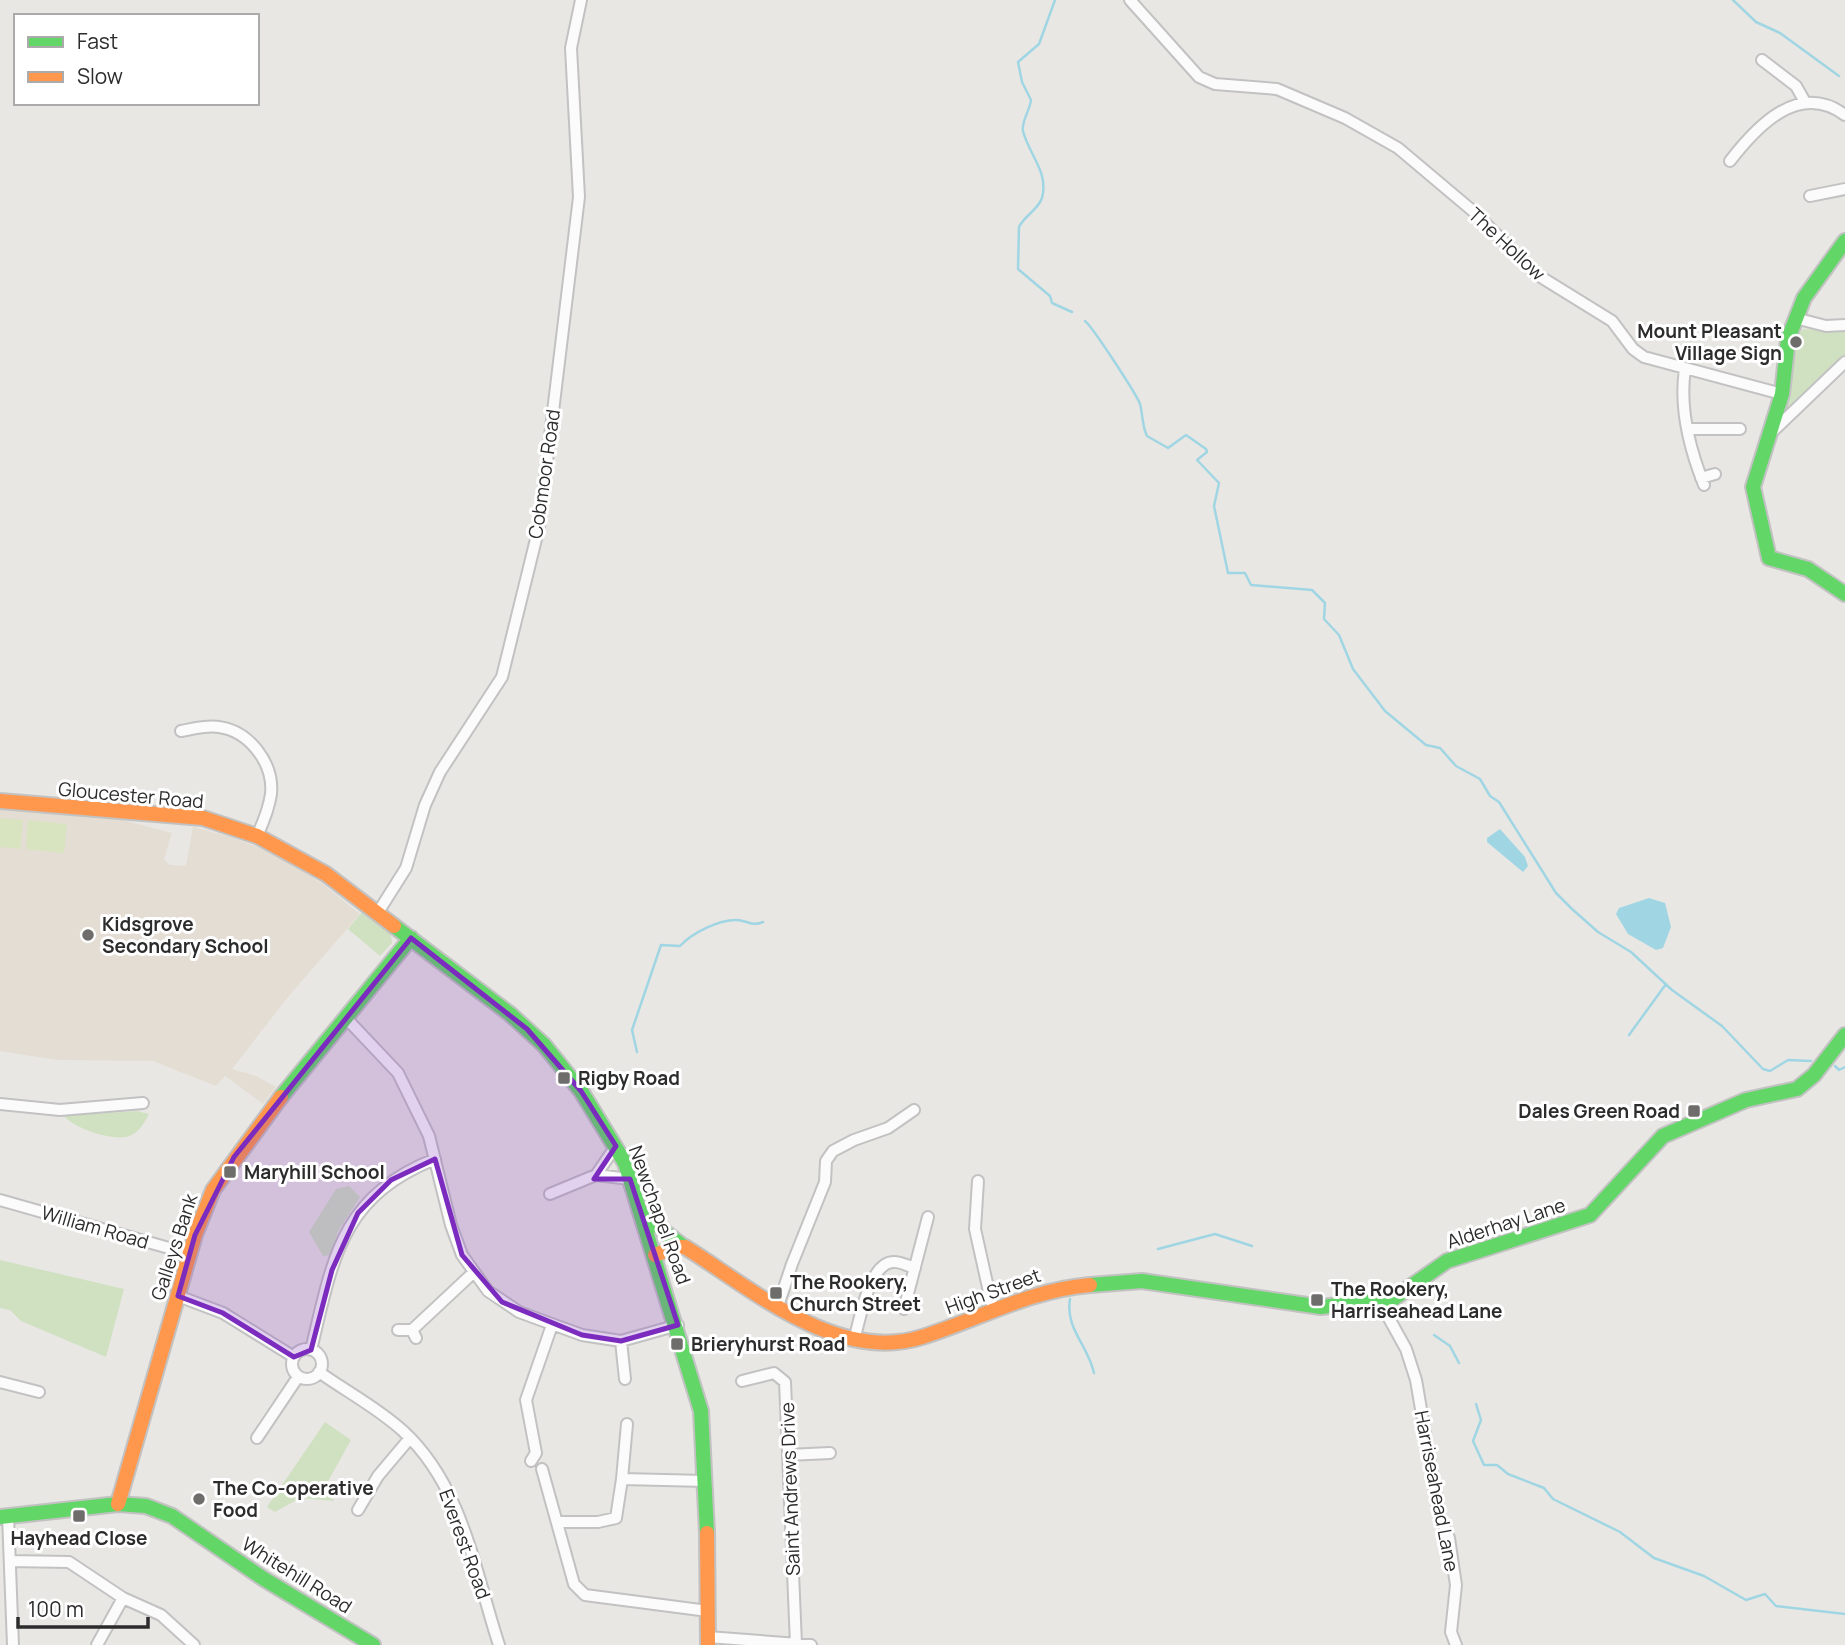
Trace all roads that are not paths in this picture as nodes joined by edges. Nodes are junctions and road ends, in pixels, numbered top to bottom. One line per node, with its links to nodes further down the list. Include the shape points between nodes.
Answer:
1 (581, 0): 23 (street, Cobmoor Road, via 571,48 579,197 539,527 502,677 440,772 406,868)
2 (1130, 0): 13 (street, The Hollow, via 1199,76 1215,84 1278,89 1346,118 1398,149 1474,212 1536,274 1612,321 1633,349 1644,357)
3 (1762, 60): 4 (street, via 1797,86)
4 (1805, 102): 5 (street, via 1818,102); 6 (street, via 1765,122)
5 (1845, 115)
6 (1730, 161)
7 (1845, 190): 8 (street)
8 (1810, 196)
9 (1845, 240): 10 (street)
10 (1795, 318): 11 (street, via 1826,326); 14 (street)
11 (1845, 325)
12 (1845, 362): 17 (street)
13 (1685, 369): 14 (street, The Hollow); 15 (street, via 1682,388)
14 (1782, 394): 17 (street)
15 (1688, 429): 16 (street); 18 (street, via 1703,482)
16 (1740, 429)
17 (1767, 437): 19 (street, via 1754,487 1769,558 1808,569)
18 (1715, 474)
19 (1845, 594)
20 (178, 731): 22 (street, via 218,726 236,732 256,750 268,771 271,794)
21 (0, 800): 22 (street, Gloucester Road, via 203,818)
22 (257, 836): 23 (street, Newchapel Road, via 326,874)
23 (377, 914): 24 (street, Newchapel Road)
24 (411, 938): 25 (street, Galleys Bank); 30 (street, Newchapel Road, via 527,1028 581,1091)
25 (345, 1017): 31 (street, via 398,1073 429,1136); 40 (street, Galleys Bank, via 234,1157 213,1191)
26 (1845, 1035): 45 (street, Alderhay Lane, via 1821,1068 1797,1089 1746,1100 1663,1136 1590,1215 1447,1261 1393,1299)
27 (143, 1103): 28 (street, via 60,1110)
28 (0, 1104)
29 (914, 1110): 46 (street, via 888,1128 833,1151)
30 (615, 1146): 32 (street); 33 (street, Newchapel Road)
31 (435, 1159): 43 (street, via 451,1225); 54 (street, via 391,1180 358,1213 332,1270)
32 (596, 1175): 33 (street); 35 (street)
33 (630, 1179): 37 (street, Newchapel Road)
34 (978, 1181): 48 (street, via 975,1229)
35 (550, 1194)
36 (0, 1200): 40 (street, William Road)
37 (641, 1213): 39 (street, High Street); 41 (street, Newchapel Road)
38 (928, 1217): 42 (street)
39 (685, 1247): 41 (street); 46 (street, High Street)
40 (190, 1254): 44 (street, Galleys Bank)
41 (655, 1255): 50 (street, Newchapel Road)
42 (915, 1268): 47 (street); 53 (street, via 894,1261 881,1265)
43 (474, 1272): 49 (street, via 502,1302); 51 (street, via 414,1334)
44 (178, 1296): 55 (street, via 223,1313); 71 (street, Galleys Bank)
45 (1380, 1302): 48 (street, High Street, via 1321,1307 1142,1281 1045,1291); 87 (street, Harriseahead Lane, via 1406,1349 1416,1380 1439,1514 1449,1538 1456,1585 1451,1632)
46 (779, 1303): 53 (street, High Street, via 818,1330)
47 (904, 1309)
48 (993, 1310): 53 (street, High Street, via 910,1340)
49 (552, 1325): 52 (street); 67 (street, via 526,1400 536,1453)
50 (678, 1325): 52 (street); 70 (street, Newchapel Road, via 701,1410)
51 (398, 1330)
52 (621, 1340): 58 (street)
53 (854, 1340)
54 (311, 1350): 55 (street, via 300,1350); 56 (street, via 321,1359)
55 (294, 1357): 57 (street, via 293,1370)
56 (319, 1372): 57 (street, via 310,1379); 64 (street, Everest Road, via 375,1408)
57 (298, 1377): 63 (street)
58 (625, 1379)
59 (742, 1381): 66 (street, Saint Andrews Drive, via 774,1373 785,1382)
60 (0, 1382): 61 (street)
61 (39, 1392)
62 (627, 1424): 69 (street)
63 (257, 1438)
64 (410, 1438): 72 (street, via 378,1476); 85 (street, Everest Road, via 429,1459 453,1502)
65 (830, 1453): 66 (street)
66 (788, 1455): 81 (street, Saint Andrews Drive)
67 (531, 1461)
68 (542, 1469): 74 (street)
69 (622, 1479): 70 (street); 74 (street, via 616,1518)
70 (706, 1481): 78 (street, Newchapel Road)
71 (118, 1504): 73 (street, Whitehill Road); 84 (street, Whitehill Road, via 146,1506 172,1516)
72 (358, 1510)
73 (4, 1516): 75 (street)
74 (559, 1522): 78 (street, via 574,1584 585,1595)
75 (10, 1562): 76 (street, via 69,1562); 77 (street)
76 (123, 1598): 80 (street); 83 (street, via 161,1615)
77 (6, 1604): 82 (street)
78 (708, 1611): 79 (street, Newchapel Road)
79 (708, 1641): 81 (street)
80 (97, 1644)
81 (796, 1644): 86 (street)
82 (13, 1645)
83 (194, 1645)
84 (373, 1645)
85 (499, 1645)
86 (811, 1645)
87 (1456, 1645)

